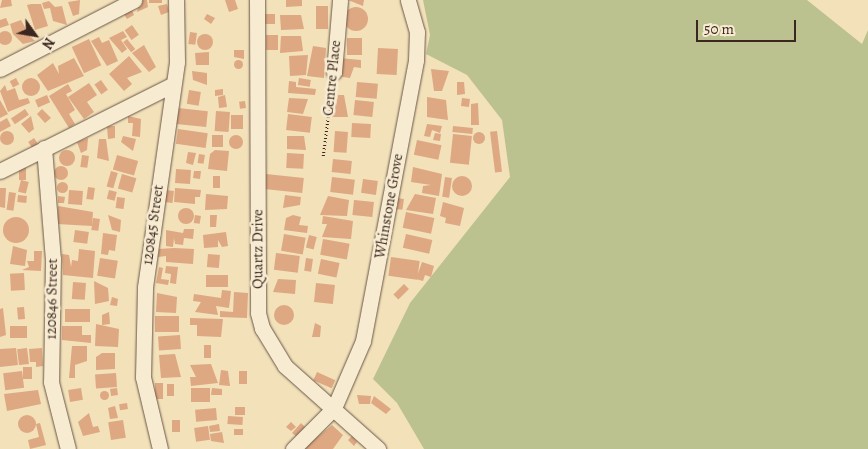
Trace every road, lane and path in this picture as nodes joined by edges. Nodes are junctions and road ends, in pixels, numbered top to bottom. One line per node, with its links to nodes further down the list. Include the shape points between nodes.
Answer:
1 (134, 0): 6 (street)
2 (176, 0): 8 (street, 120845 Street, via 179,40)
3 (257, 0): 12 (street, Quartz Drive, via 258,312 274,353)
4 (340, 0): 7 (street, Centre Place)
5 (408, 0): 12 (street, Whinstone Grove, via 417,32 416,60 363,341)
6 (1, 68)
7 (334, 72): 10 (path, Centre Place)
8 (172, 85): 9 (street); 14 (street, 120845 Street, via 145,286 143,377)
9 (44, 148): 11 (street); 13 (street, 120846 Street, via 53,259 51,382)
10 (323, 156)
11 (0, 171)
12 (334, 408): 15 (street); 16 (street, Quartz Drive)
13 (68, 449)
14 (160, 449)
15 (293, 449)
16 (378, 449)

